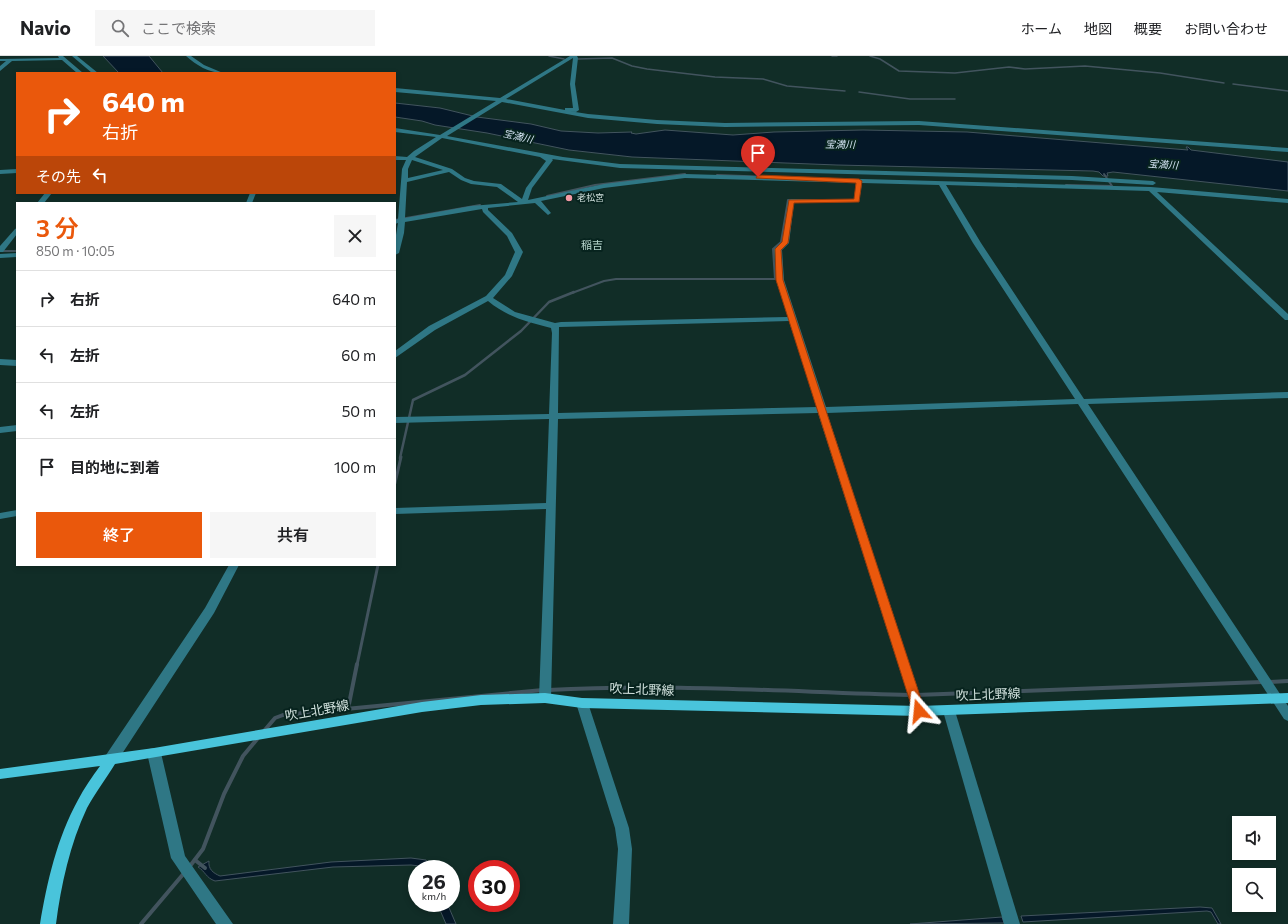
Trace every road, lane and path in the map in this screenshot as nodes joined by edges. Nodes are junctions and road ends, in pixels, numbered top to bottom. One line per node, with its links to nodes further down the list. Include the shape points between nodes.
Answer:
1 (74, 56): 9 (street)
2 (188, 56): 10 (street, via 202,66)
3 (574, 56): 12 (street); 13 (street, via 576,58 572,73 576,110)
4 (61, 57): 6 (street); 8 (street)
5 (0, 60): 6 (street)
6 (12, 60): 7 (street)
7 (0, 69)
8 (79, 72)
9 (94, 72)
10 (217, 72)
11 (396, 90): 12 (street, via 461,94)
12 (502, 101): 13 (street); 15 (street)
13 (519, 103): 16 (street, via 596,117 657,122 725,125 914,123)
14 (396, 130): 15 (street)
15 (445, 134): 17 (street); 26 (street, via 409,159)
16 (1288, 150)
17 (540, 154): 21 (street); 22 (street)
18 (396, 158): 19 (street)
19 (404, 158)
20 (412, 158): 23 (street)
21 (568, 159): 22 (street); 31 (street, via 620,166 1134,180)
22 (550, 160): 35 (street, via 529,188)
23 (450, 170): 26 (street); 35 (street, via 473,183 499,185)
24 (16, 171): 25 (street)
25 (0, 172)
26 (404, 181): 38 (street)
27 (859, 181): 28 (street); 32 (street, via 732,176 672,177 604,186); 46 (street, via 857,201 791,201 785,243 778,249 780,280)
28 (942, 184): 29 (street); 52 (street, via 977,243)
29 (1151, 188): 31 (street); 45 (street)
30 (47, 194): 34 (street)
31 (1254, 198): 33 (street)
32 (536, 200): 35 (street); 37 (street)
33 (1288, 201)
34 (41, 202)
35 (524, 203): 36 (street)
36 (485, 207): 38 (street); 44 (street, via 484,212 512,235 519,252 508,276)
37 (548, 213)
38 (399, 221): 41 (street, via 401,233)
39 (16, 231): 40 (street)
40 (0, 250)
41 (396, 250)
42 (16, 255): 43 (street)
43 (0, 256)
44 (489, 298): 47 (street, via 516,317); 48 (street, via 432,328)
45 (1288, 318)
46 (793, 319): 47 (street); 53 (street)
47 (555, 326): 54 (street)
48 (396, 354)
49 (0, 362): 50 (street)
50 (16, 363)
51 (1288, 395): 52 (street)
52 (1080, 401): 53 (street); 64 (street)
53 (821, 410): 54 (street); 66 (street)
54 (553, 416): 55 (street); 58 (street)
55 (396, 420)
56 (16, 428): 57 (street)
57 (0, 430)
58 (550, 506): 59 (street); 63 (street)
59 (396, 511)
60 (16, 513): 61 (street)
61 (0, 516)
62 (233, 566): 70 (street, via 210,610)
63 (545, 698): 65 (main road, 吹上北野線); 69 (main road, 吹上北野線, via 481,700 422,707)
64 (1282, 698): 67 (main road, 吹上北野線); 68 (street)
65 (582, 702): 66 (main road, 吹上北野線); 74 (street, via 622,828 625,849)
66 (919, 711): 67 (main road, 吹上北野線)
67 (949, 711): 75 (street)
68 (1288, 716)
69 (154, 754): 70 (main road, 吹上北野線); 73 (street, via 178,858)
70 (111, 760): 71 (main road, 吹上北野線); 72 (main road, via 81,808 67,844 51,900)
71 (0, 774)
72 (48, 924)
73 (225, 924)
74 (621, 924)
75 (1012, 924)

